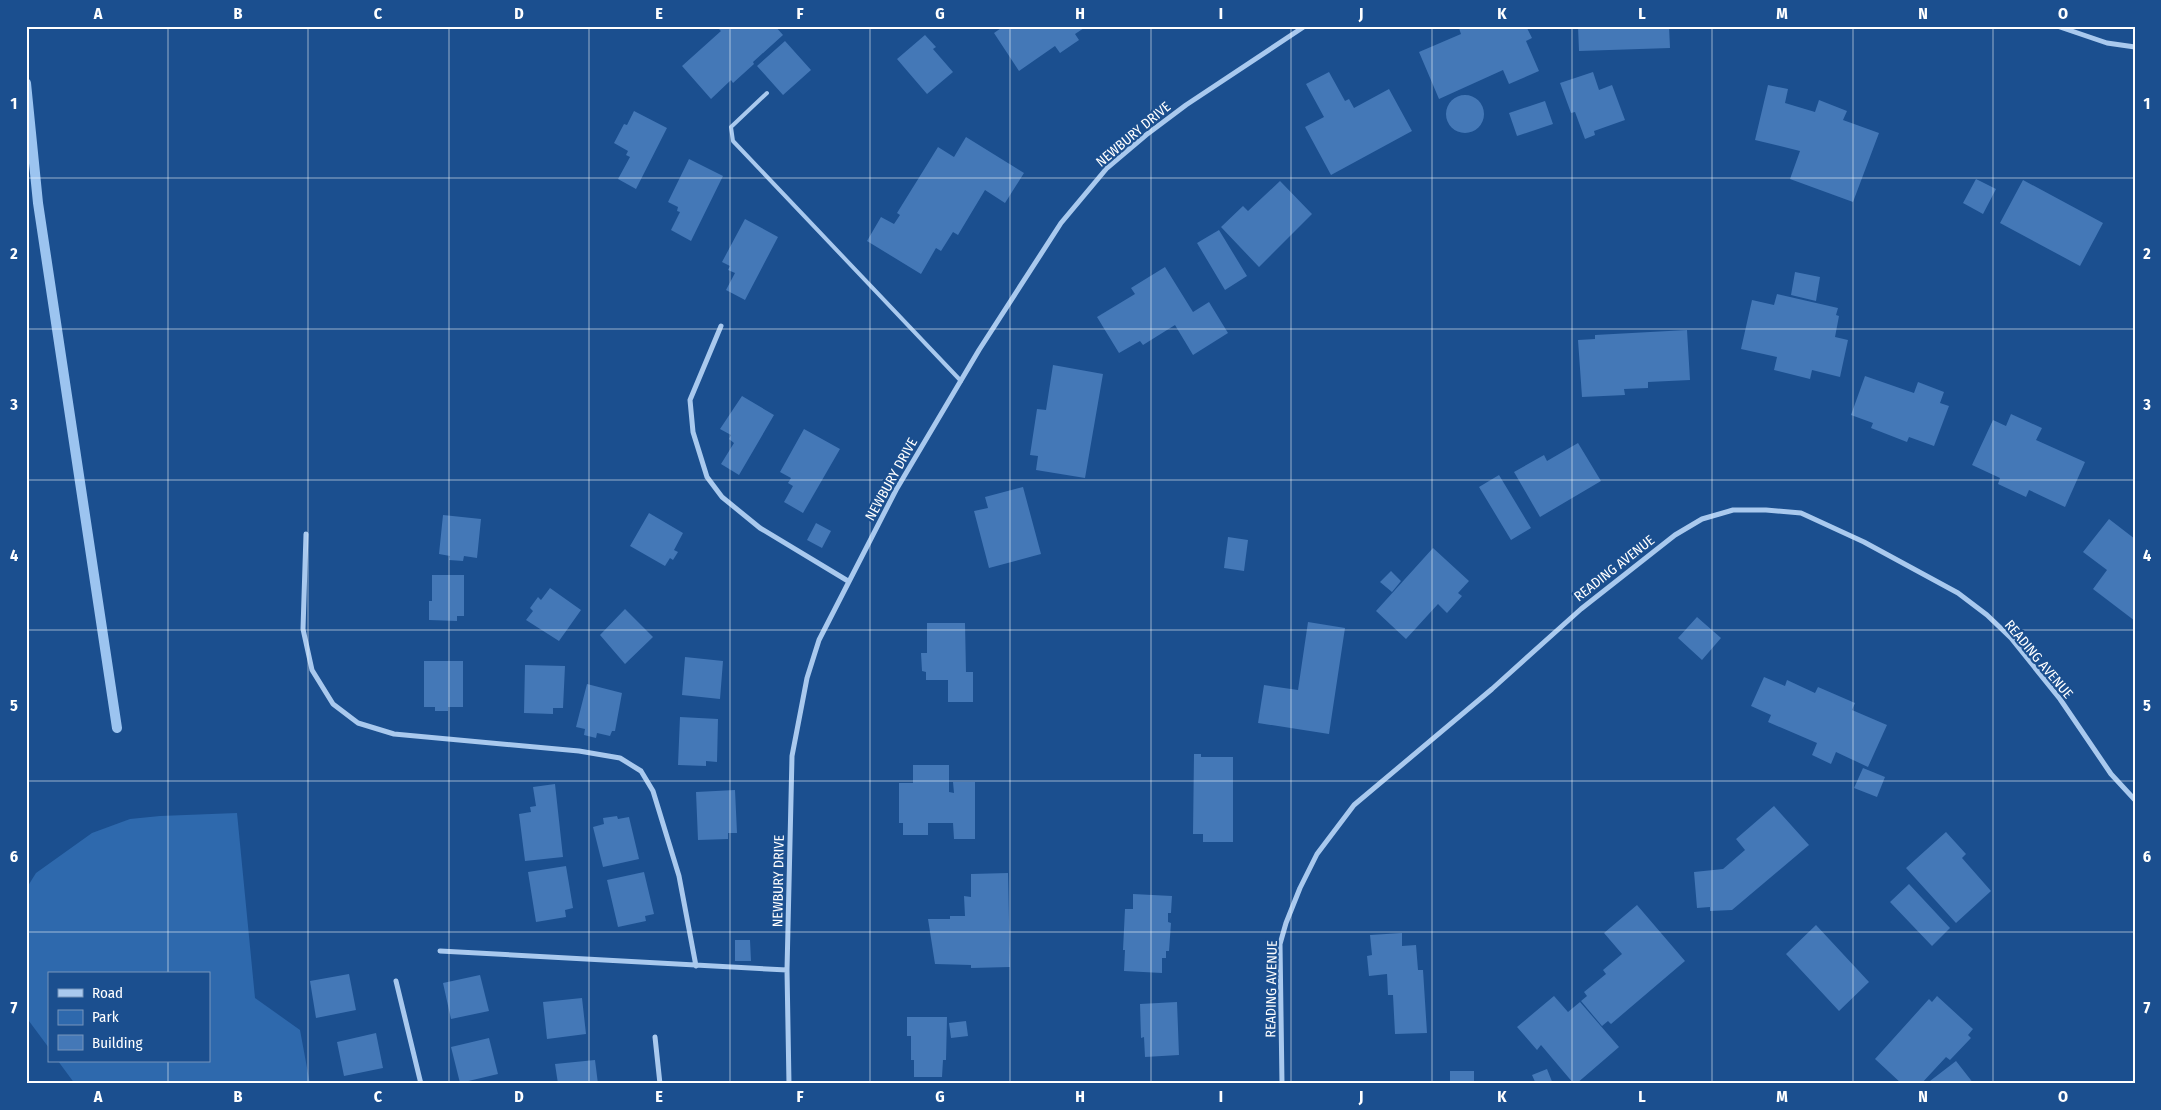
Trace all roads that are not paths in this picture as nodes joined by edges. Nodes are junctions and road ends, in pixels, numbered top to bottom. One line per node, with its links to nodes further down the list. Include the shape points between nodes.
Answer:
1 (1305, 26): 6 (street, NEWBURY DRIVE, via 1186,105 1107,168 1061,222)
2 (2057, 26): 3 (street, via 2107,43)
3 (2135, 47)
4 (767, 94): 6 (lane, via 731,127 733,141)
5 (721, 326): 8 (street, via 690,400 693,432 707,477 722,497 760,528)
6 (960, 381): 8 (street, NEWBURY DRIVE, via 896,490)
7 (306, 534): 11 (street, via 303,629 312,670 333,704 358,722 394,734 579,750 620,758 641,771 653,791 679,876)
8 (848, 581): 12 (street, NEWBURY DRIVE, via 819,640 807,678 792,756)
9 (2135, 800): 18 (street, READING AVENUE, via 2111,774 2060,699 2011,638 1958,593 1864,542 1801,513 1733,510 1702,519 1675,535 1581,608 1492,689 1398,766 1354,805 1317,854 1300,888 1280,944)
10 (440, 951): 11 (street)
11 (696, 966): 12 (street)
12 (787, 970): 17 (street, NEWBURY DRIVE)
13 (396, 981): 15 (street)
14 (655, 1037): 16 (street)
15 (421, 1084)
16 (660, 1084)
17 (789, 1084)
18 (1282, 1084)

